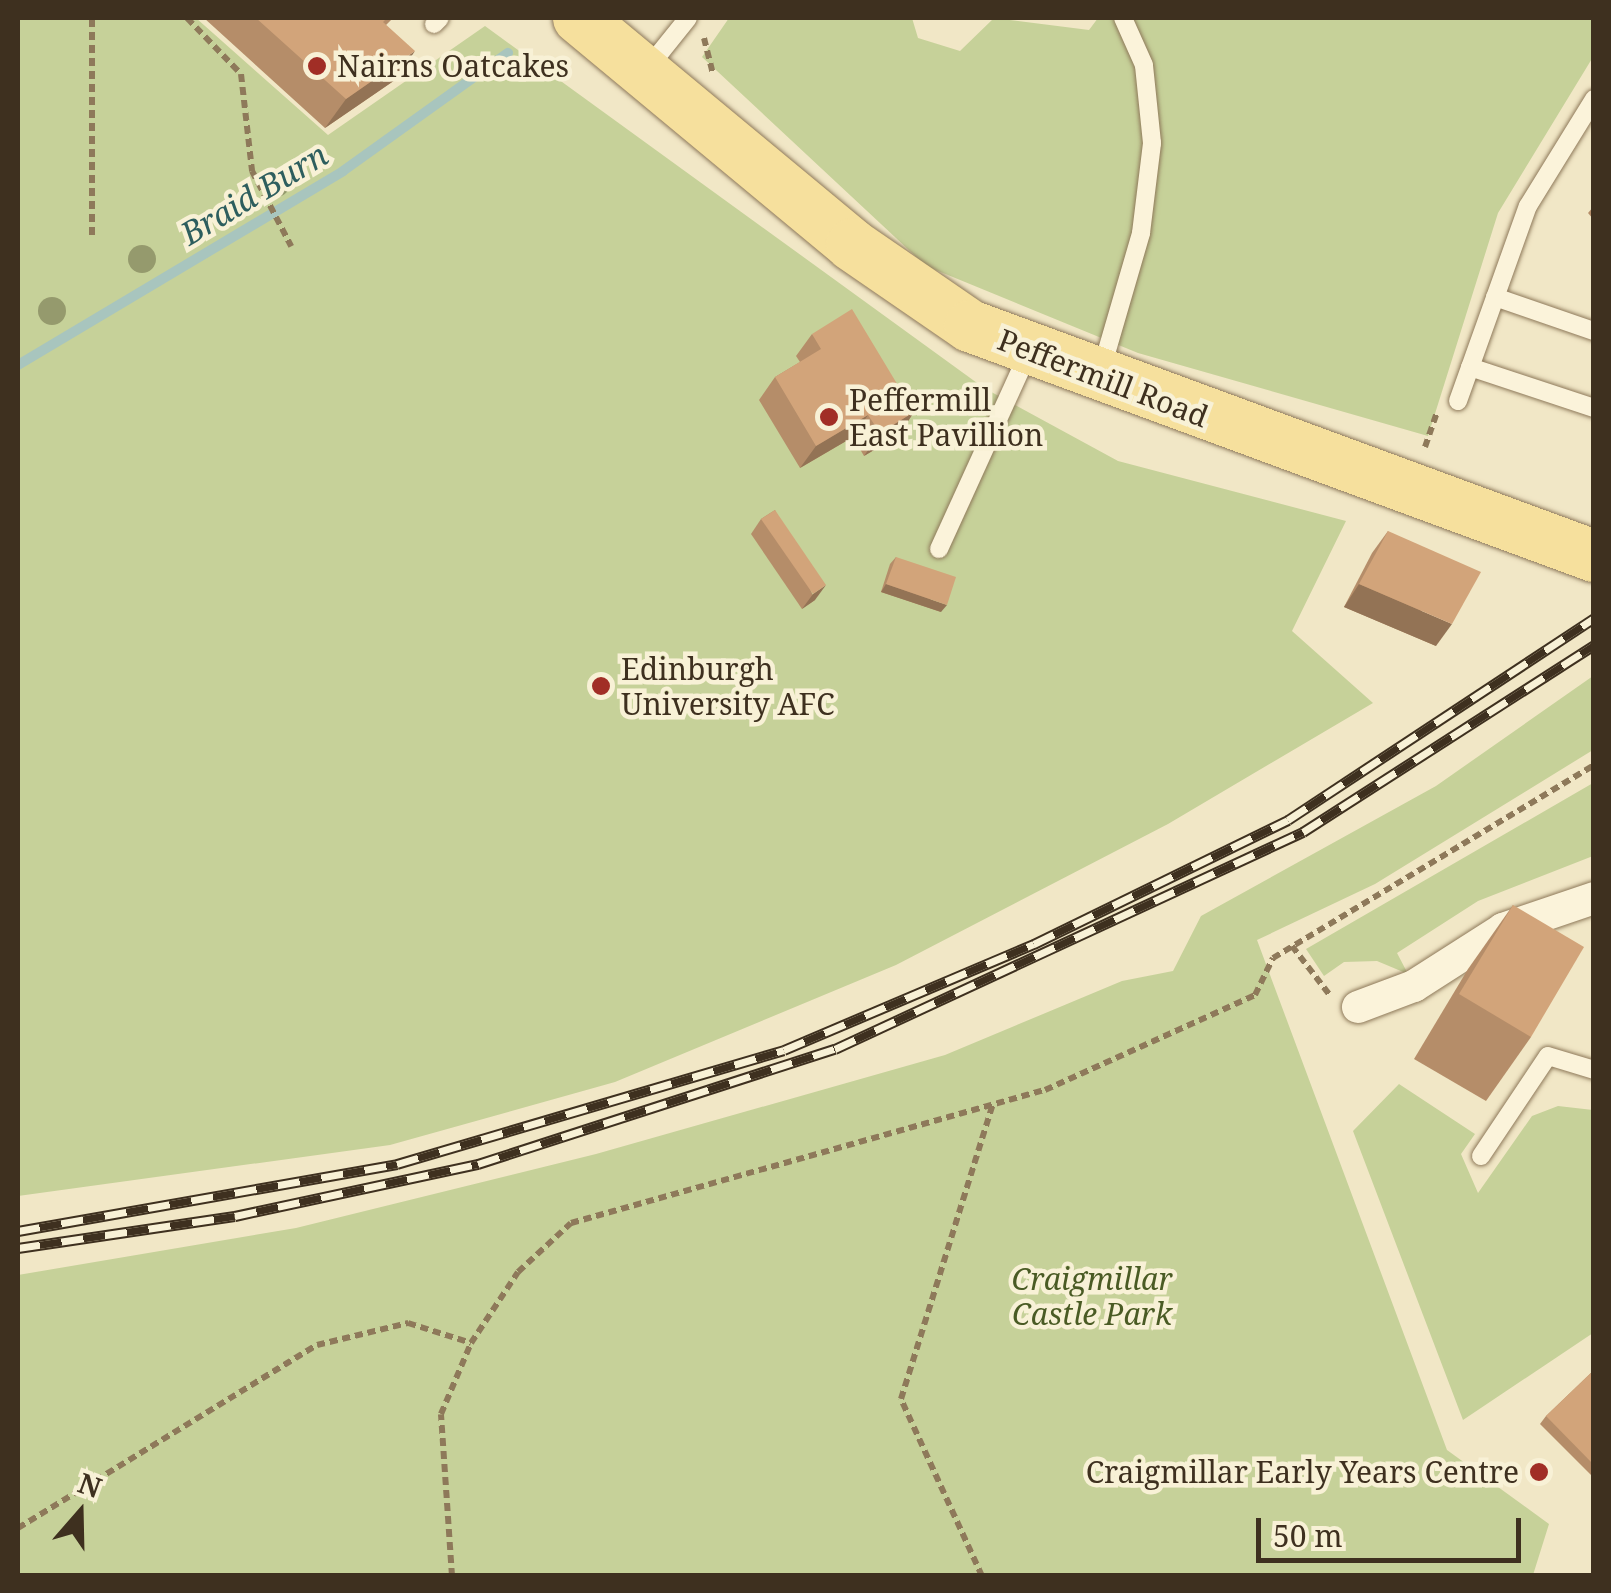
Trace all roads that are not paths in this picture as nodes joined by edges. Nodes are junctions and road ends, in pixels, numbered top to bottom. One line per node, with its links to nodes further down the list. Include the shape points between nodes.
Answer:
1 (579, 18): 4 (main road, Peffermill Road)
2 (688, 18): 4 (lane)
3 (1123, 18): 10 (lane, via 1144,65 1152,143 1141,233)
4 (644, 73): 8 (main road, Peffermill Road, via 852,245)
5 (1594, 98): 6 (lane, via 1528,206)
6 (1496, 297): 7 (lane); 9 (lane)
7 (1594, 332)
8 (1028, 354): 10 (main road, Peffermill Road); 13 (lane)
9 (1470, 367): 11 (lane); 12 (lane)
10 (1098, 380): 14 (main road, Peffermill Road)
11 (1458, 402)
12 (1594, 408)
13 (940, 549)
14 (1594, 556)
15 (1594, 898): 16 (street, via 1504,929 1414,986)
16 (1358, 1008)
17 (1594, 1070): 18 (lane, via 1548,1056)
18 (1482, 1156)

